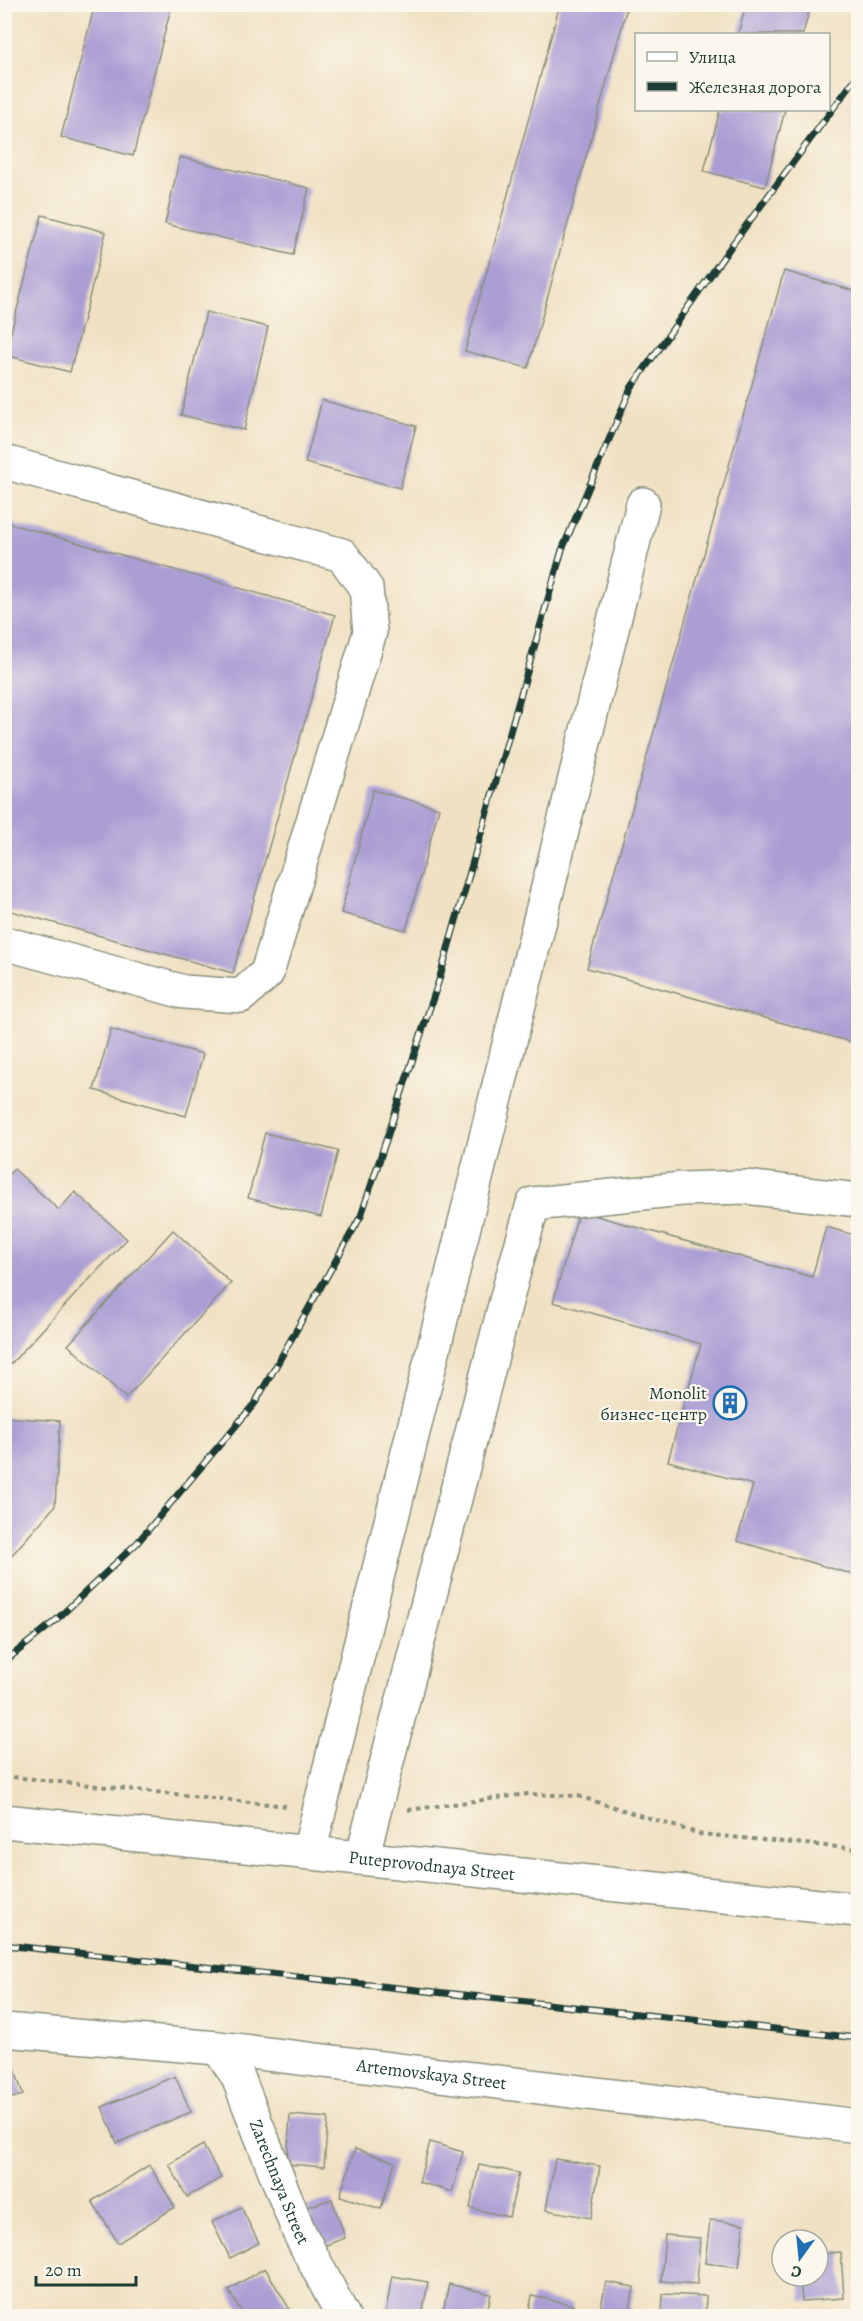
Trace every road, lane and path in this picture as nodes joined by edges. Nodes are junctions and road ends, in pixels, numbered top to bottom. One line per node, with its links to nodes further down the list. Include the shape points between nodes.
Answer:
1 (4, 462): 3 (street, via 342,555 366,588 370,632 267,973 240,996 184,992)
2 (643, 504): 6 (street)
3 (4, 943)
4 (858, 1200): 7 (street, via 745,1187 533,1204)
5 (4, 1776): 6 (path)
6 (319, 1810): 10 (street)
7 (372, 1815): 9 (path, via 526,1794 578,1796 700,1834); 11 (street)
8 (4, 1821): 10 (street, Puteprovodnaya Street)
9 (858, 1849)
10 (309, 1852): 11 (street, Puteprovodnaya Street)
11 (362, 1858): 12 (street, Puteprovodnaya Street)
12 (858, 1910)
13 (4, 2030): 14 (street, Artemovskaya Street)
14 (218, 2048): 15 (street, Artemovskaya Street); 16 (street, Zarechnaya Street, via 237,2075 299,2232)
15 (858, 2126)
16 (343, 2316)

